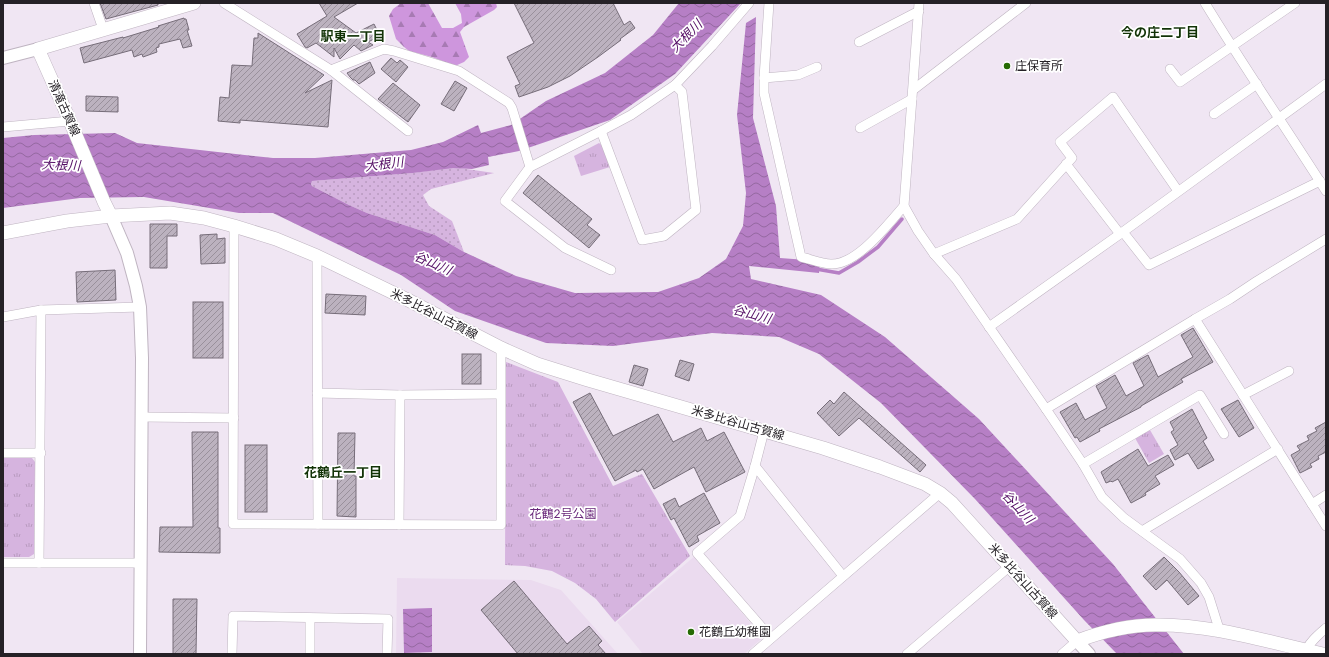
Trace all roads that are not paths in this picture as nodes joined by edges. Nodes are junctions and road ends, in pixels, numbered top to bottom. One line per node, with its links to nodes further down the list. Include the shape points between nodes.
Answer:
1 (94, 3): 11 (street)
2 (194, 3): 9 (main road)
3 (224, 3): 18 (street)
4 (749, 3): 22 (street)
5 (769, 3): 19 (street)
6 (1026, 3): 23 (street)
7 (1205, 3): 13 (street)
8 (1295, 3): 13 (street)
9 (174, 6): 11 (main road)
10 (919, 7): 12 (street); 23 (street)
11 (103, 29): 14 (main road)
12 (859, 42)
13 (1232, 46): 17 (street, via 1180,82); 20 (street)
14 (38, 49): 15 (street); 26 (main road, 清滝古賀線)
15 (4, 55)
16 (817, 67): 19 (street, via 798,76)
17 (1170, 69)
18 (331, 70): 29 (street); 32 (street, via 384,49 458,71 512,108)
19 (764, 78): 36 (street, via 764,94 801,257 831,264 850,260 868,245)
20 (1257, 84): 24 (street); 25 (street)
21 (1326, 84): 25 (street)
22 (674, 85): 30 (street, via 631,115); 30 (street, via 682,92 696,210 664,236 642,240)
23 (913, 95): 28 (street); 36 (street)
24 (1214, 114)
25 (1279, 117): 33 (street); 34 (street)
26 (70, 121): 27 (street); 37 (main road, 清滝古賀線)
27 (3, 127)
28 (860, 128)
29 (408, 131)
30 (601, 131): 32 (street)
31 (1066, 164): 34 (street, via 1072,158 1060,142 1113,97); 40 (street); 42 (street, via 1017,219)
32 (530, 167): 44 (street, via 505,201 565,248)
33 (1320, 181): 35 (street); 40 (street, via 1149,265)
34 (1178, 191): 40 (street)
35 (1326, 191)
36 (904, 206): 42 (street)
37 (111, 216): 38 (main road, 米多比谷山古賀線, via 170,214 204,218); 39 (main road); 45 (street, via 127,253)
38 (234, 226): 43 (main road, 米多比谷山古賀線, via 276,239); 58 (street)
39 (3, 233)
40 (1122, 233): 49 (street)
41 (1326, 238): 48 (street)
42 (934, 254): 49 (street, via 956,279)
43 (317, 256): 50 (main road, 米多比谷山古賀線); 52 (street)
44 (610, 270)
45 (140, 307): 46 (street); 57 (street)
46 (41, 310): 47 (street); 63 (street)
47 (3, 317)
48 (1195, 319): 55 (street); 56 (street)
49 (989, 327): 56 (street)
50 (501, 348): 53 (street); 59 (main road, 米多比谷山古賀線, via 562,372)
51 (1289, 370): 55 (street)
52 (317, 393): 54 (street); 69 (street)
53 (500, 394): 54 (street); 70 (street, via 501,525)
54 (400, 395): 70 (street)
55 (1244, 396): 61 (street)
56 (1046, 409): 64 (street)
57 (141, 417): 58 (street); 75 (street)
58 (234, 418): 69 (street, via 233,524)
59 (764, 431): 65 (street); 66 (main road, 米多比谷山古賀線, via 880,467 925,484)
60 (1224, 434): 64 (street, via 1200,395)
61 (1278, 449): 68 (street); 72 (street)
62 (3, 453): 63 (street)
63 (41, 453): 74 (street)
64 (1083, 464): 72 (street, via 1102,497)
65 (755, 466): 77 (street); 81 (street, via 740,516 698,553)
66 (940, 493): 76 (main road, 米多比谷山古賀線); 77 (street)
67 (1326, 495): 68 (street)
68 (1312, 504): 71 (street)
69 (318, 524): 70 (street)
70 (399, 525)
71 (1326, 526)
72 (1142, 531): 80 (street, via 1180,559 1200,583 1209,597)
73 (3, 563): 74 (street)
74 (39, 563): 75 (street)
75 (140, 563): 84 (street)
76 (1010, 566): 82 (main road, 米多比谷山古賀線); 89 (street)
77 (843, 576): 81 (street)
78 (310, 618): 85 (street, via 233,616); 86 (street); 87 (street, via 388,619)
79 (1326, 628): 83 (street, via 1318,634)
80 (1220, 632): 82 (main road, via 1203,628 1153,625 1097,634); 83 (main road)
81 (771, 638): 88 (street)
82 (1077, 641): 90 (street); 91 (street)
83 (1305, 652): 92 (main road)
84 (140, 654)
85 (232, 654)
86 (310, 654)
87 (387, 654)
88 (752, 654)
89 (907, 654)
90 (1062, 654)
91 (1089, 654)
92 (1323, 654)

